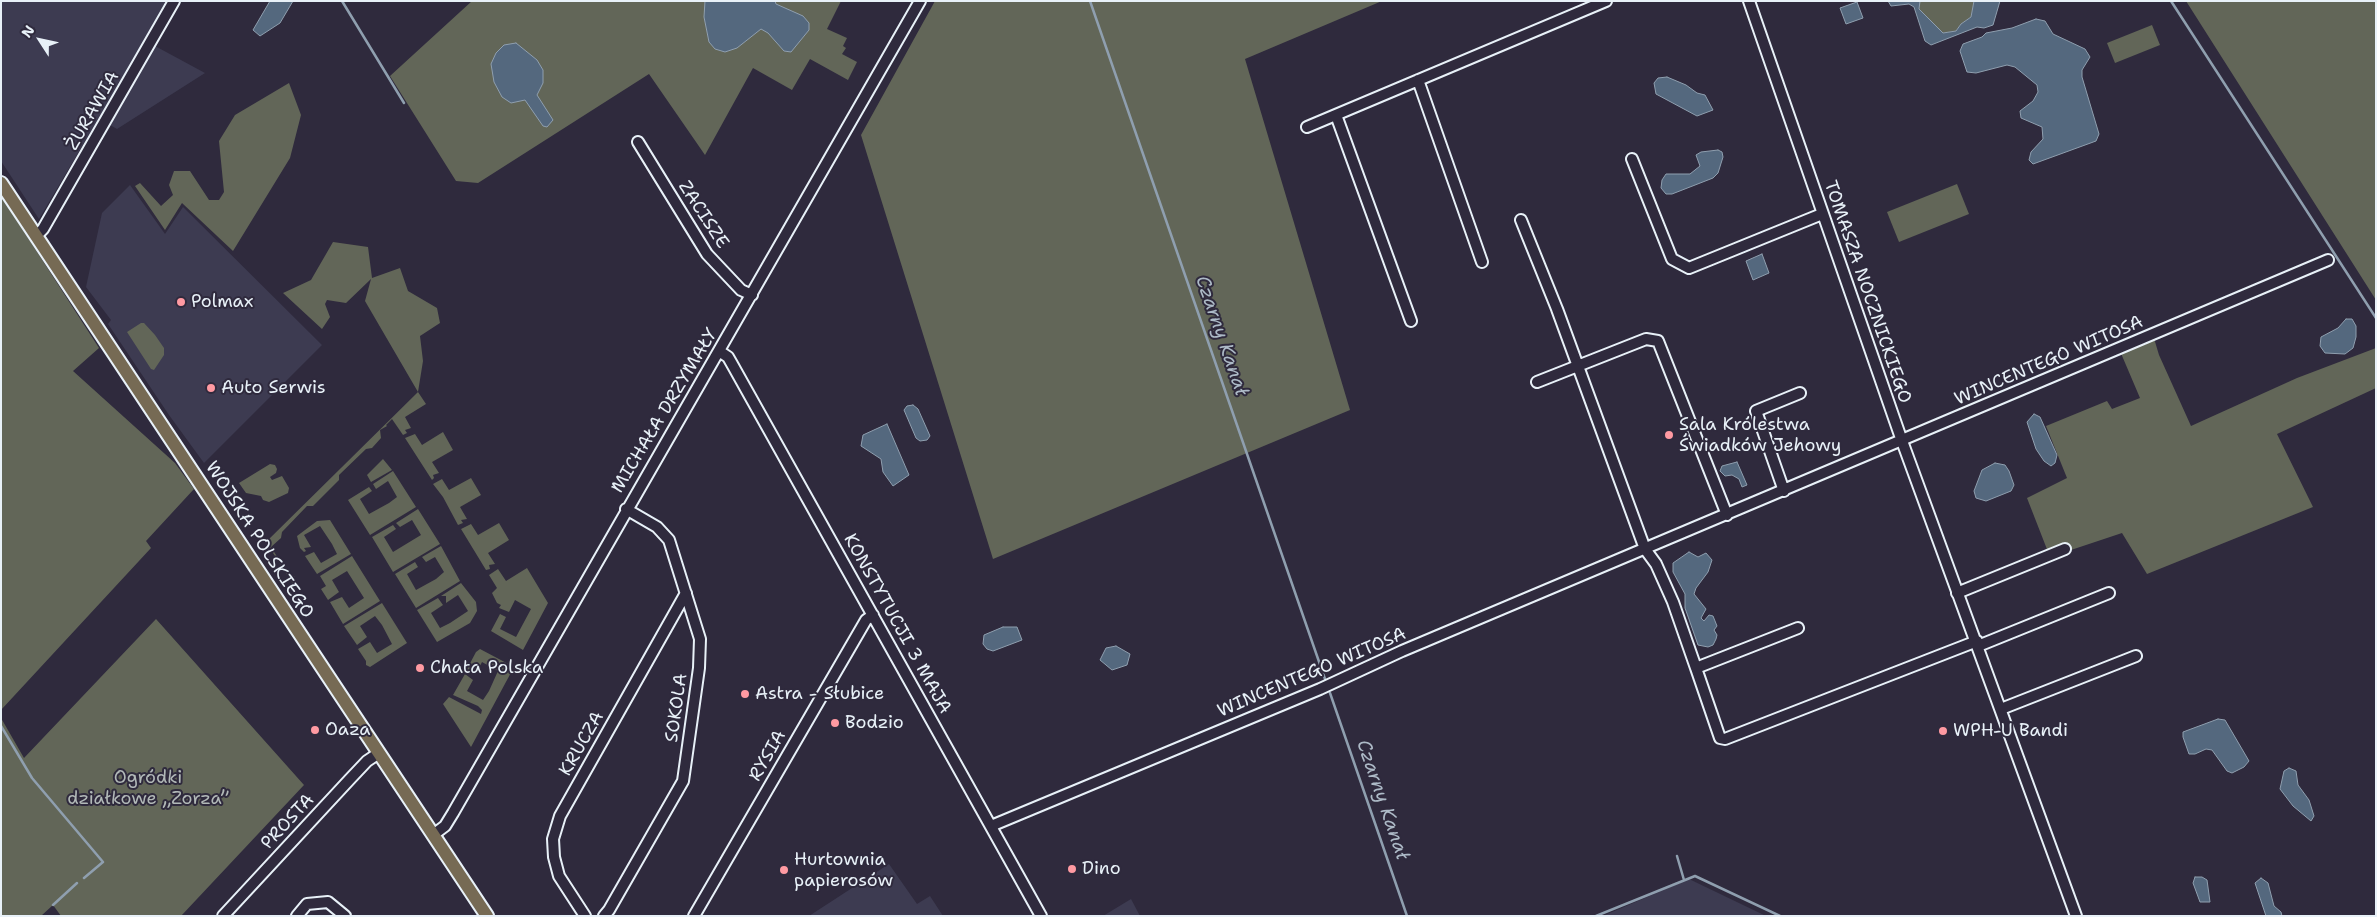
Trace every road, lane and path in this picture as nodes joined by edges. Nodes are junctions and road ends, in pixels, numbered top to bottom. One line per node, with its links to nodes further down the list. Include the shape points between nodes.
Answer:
1 (174, 1): 13 (street, ŻURAWIA)
2 (920, 1): 16 (street, MICHAŁA DRZYMAŁY)
3 (1606, 1): 5 (street)
4 (1749, 1): 11 (street, TOMASZA NOCZNICKIEGO)
5 (1418, 80): 6 (street); 15 (street)
6 (1336, 115): 7 (street); 17 (street)
7 (1307, 127)
8 (638, 142): 16 (street, ZACISZE, via 707,254 741,290)
9 (1632, 159): 11 (street, via 1672,259 1689,268)
10 (1, 183): 13 (main road, WOJSKA POLSKIEGO)
11 (1822, 214): 22 (street, TOMASZA NOCZNICKIEGO)
12 (1521, 220): 19 (street)
13 (36, 236): 37 (main road, WOJSKA POLSKIEGO)
14 (2328, 260): 22 (street, WINCENTEGO WITOSA)
15 (1482, 262)
16 (752, 295): 18 (street, MICHAŁA DRZYMAŁY)
17 (1412, 321)
18 (719, 351): 24 (street, MICHAŁA DRZYMAŁY); 31 (street, KONSTYTUCJI 3 MAJA, via 728,357)
19 (1578, 366): 20 (street); 25 (street, via 1646,339 1658,341); 26 (street)
20 (1537, 382)
21 (1800, 393): 23 (street, via 1756,411)
22 (1902, 441): 23 (street, WINCENTEGO WITOSA); 29 (street, TOMASZA NOCZNICKIEGO)
23 (1784, 491): 25 (street, WINCENTEGO WITOSA)
24 (626, 509): 28 (street, SOKOLA, via 657,527 669,540); 39 (street, MICHAŁA DRZYMAŁY, via 453,813 445,826)
25 (1727, 515): 26 (street, WINCENTEGO WITOSA)
26 (1645, 549): 35 (street, via 1656,564 1673,602); 38 (street, WINCENTEGO WITOSA)
27 (2065, 549): 29 (street)
28 (686, 593): 44 (street, KRUCZA, via 560,816 553,839 559,876); 45 (street, SOKOLA, via 700,639 700,668 683,781)
29 (1957, 593): 33 (street, TOMASZA NOCZNICKIEGO)
30 (2109, 593): 33 (street)
31 (873, 615): 38 (street, KONSTYTUCJI 3 MAJA); 46 (street, RYSIA, via 866,620)
32 (1798, 628): 35 (street)
33 (1977, 644): 35 (street, via 1725,739 1720,738); 36 (street, TOMASZA NOCZNICKIEGO)
34 (2136, 656): 36 (street)
35 (1696, 668)
36 (2001, 709): 48 (street, TOMASZA NOCZNICKIEGO)
37 (379, 753): 39 (main road, WOJSKA POLSKIEGO); 41 (street, PROSTA, via 367,761)
38 (991, 826): 47 (street, KONSTYTUCJI 3 MAJA)
39 (433, 835): 40 (main road, WOJSKA POLSKIEGO)
40 (483, 914)
41 (223, 916)
42 (297, 916): 43 (street, via 307,904 328,902)
43 (345, 916)
44 (585, 916)
45 (604, 916)
46 (694, 916)
47 (1042, 916)
48 (2076, 916)

